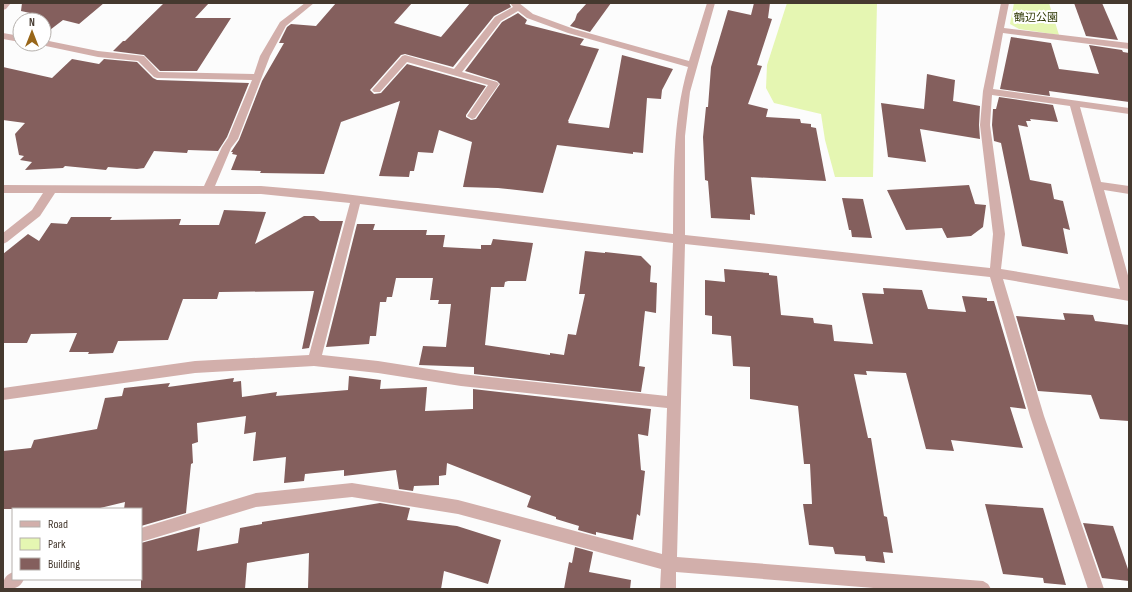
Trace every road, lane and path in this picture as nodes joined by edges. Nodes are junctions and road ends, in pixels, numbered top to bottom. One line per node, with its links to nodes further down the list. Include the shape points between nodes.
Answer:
1 (8, 3): 6 (street)
2 (310, 3): 12 (street, via 283,24)
3 (711, 3): 10 (street)
4 (1005, 3): 7 (street)
5 (516, 5): 10 (street, via 530,16 571,31); 11 (street, via 498,18)
6 (3, 6)
7 (998, 30): 9 (street); 14 (street)
8 (52, 45): 12 (street, via 98,54 141,58 157,75)
9 (1129, 46)
10 (691, 66): 25 (street, via 680,130)
11 (456, 73): 13 (street, via 405,58); 17 (street, via 494,84)
12 (258, 77): 20 (street)
13 (377, 90)
14 (988, 92): 15 (street); 26 (street, via 985,125 999,234)
15 (1074, 103): 16 (street); 18 (street)
16 (1129, 111)
17 (472, 116)
18 (1096, 185): 22 (street); 27 (street)
19 (3, 189): 21 (street)
20 (208, 189): 21 (street); 23 (street, via 261,190)
21 (51, 190): 24 (street, via 36,212)
22 (1129, 190)
23 (356, 200): 25 (street); 28 (street)
24 (3, 239)
25 (679, 239): 26 (street); 30 (street)
26 (996, 273): 27 (street); 37 (street, via 1037,416)
27 (1129, 296)
28 (314, 360): 29 (street, via 195,367); 30 (street, via 461,380)
29 (3, 394)
30 (674, 403): 32 (street)
31 (142, 535): 32 (street, via 256,500 352,490 458,507)
32 (669, 564): 35 (street); 36 (street)
33 (13, 580): 34 (street)
34 (6, 589)
35 (668, 589)
36 (983, 589)
37 (1096, 589)

